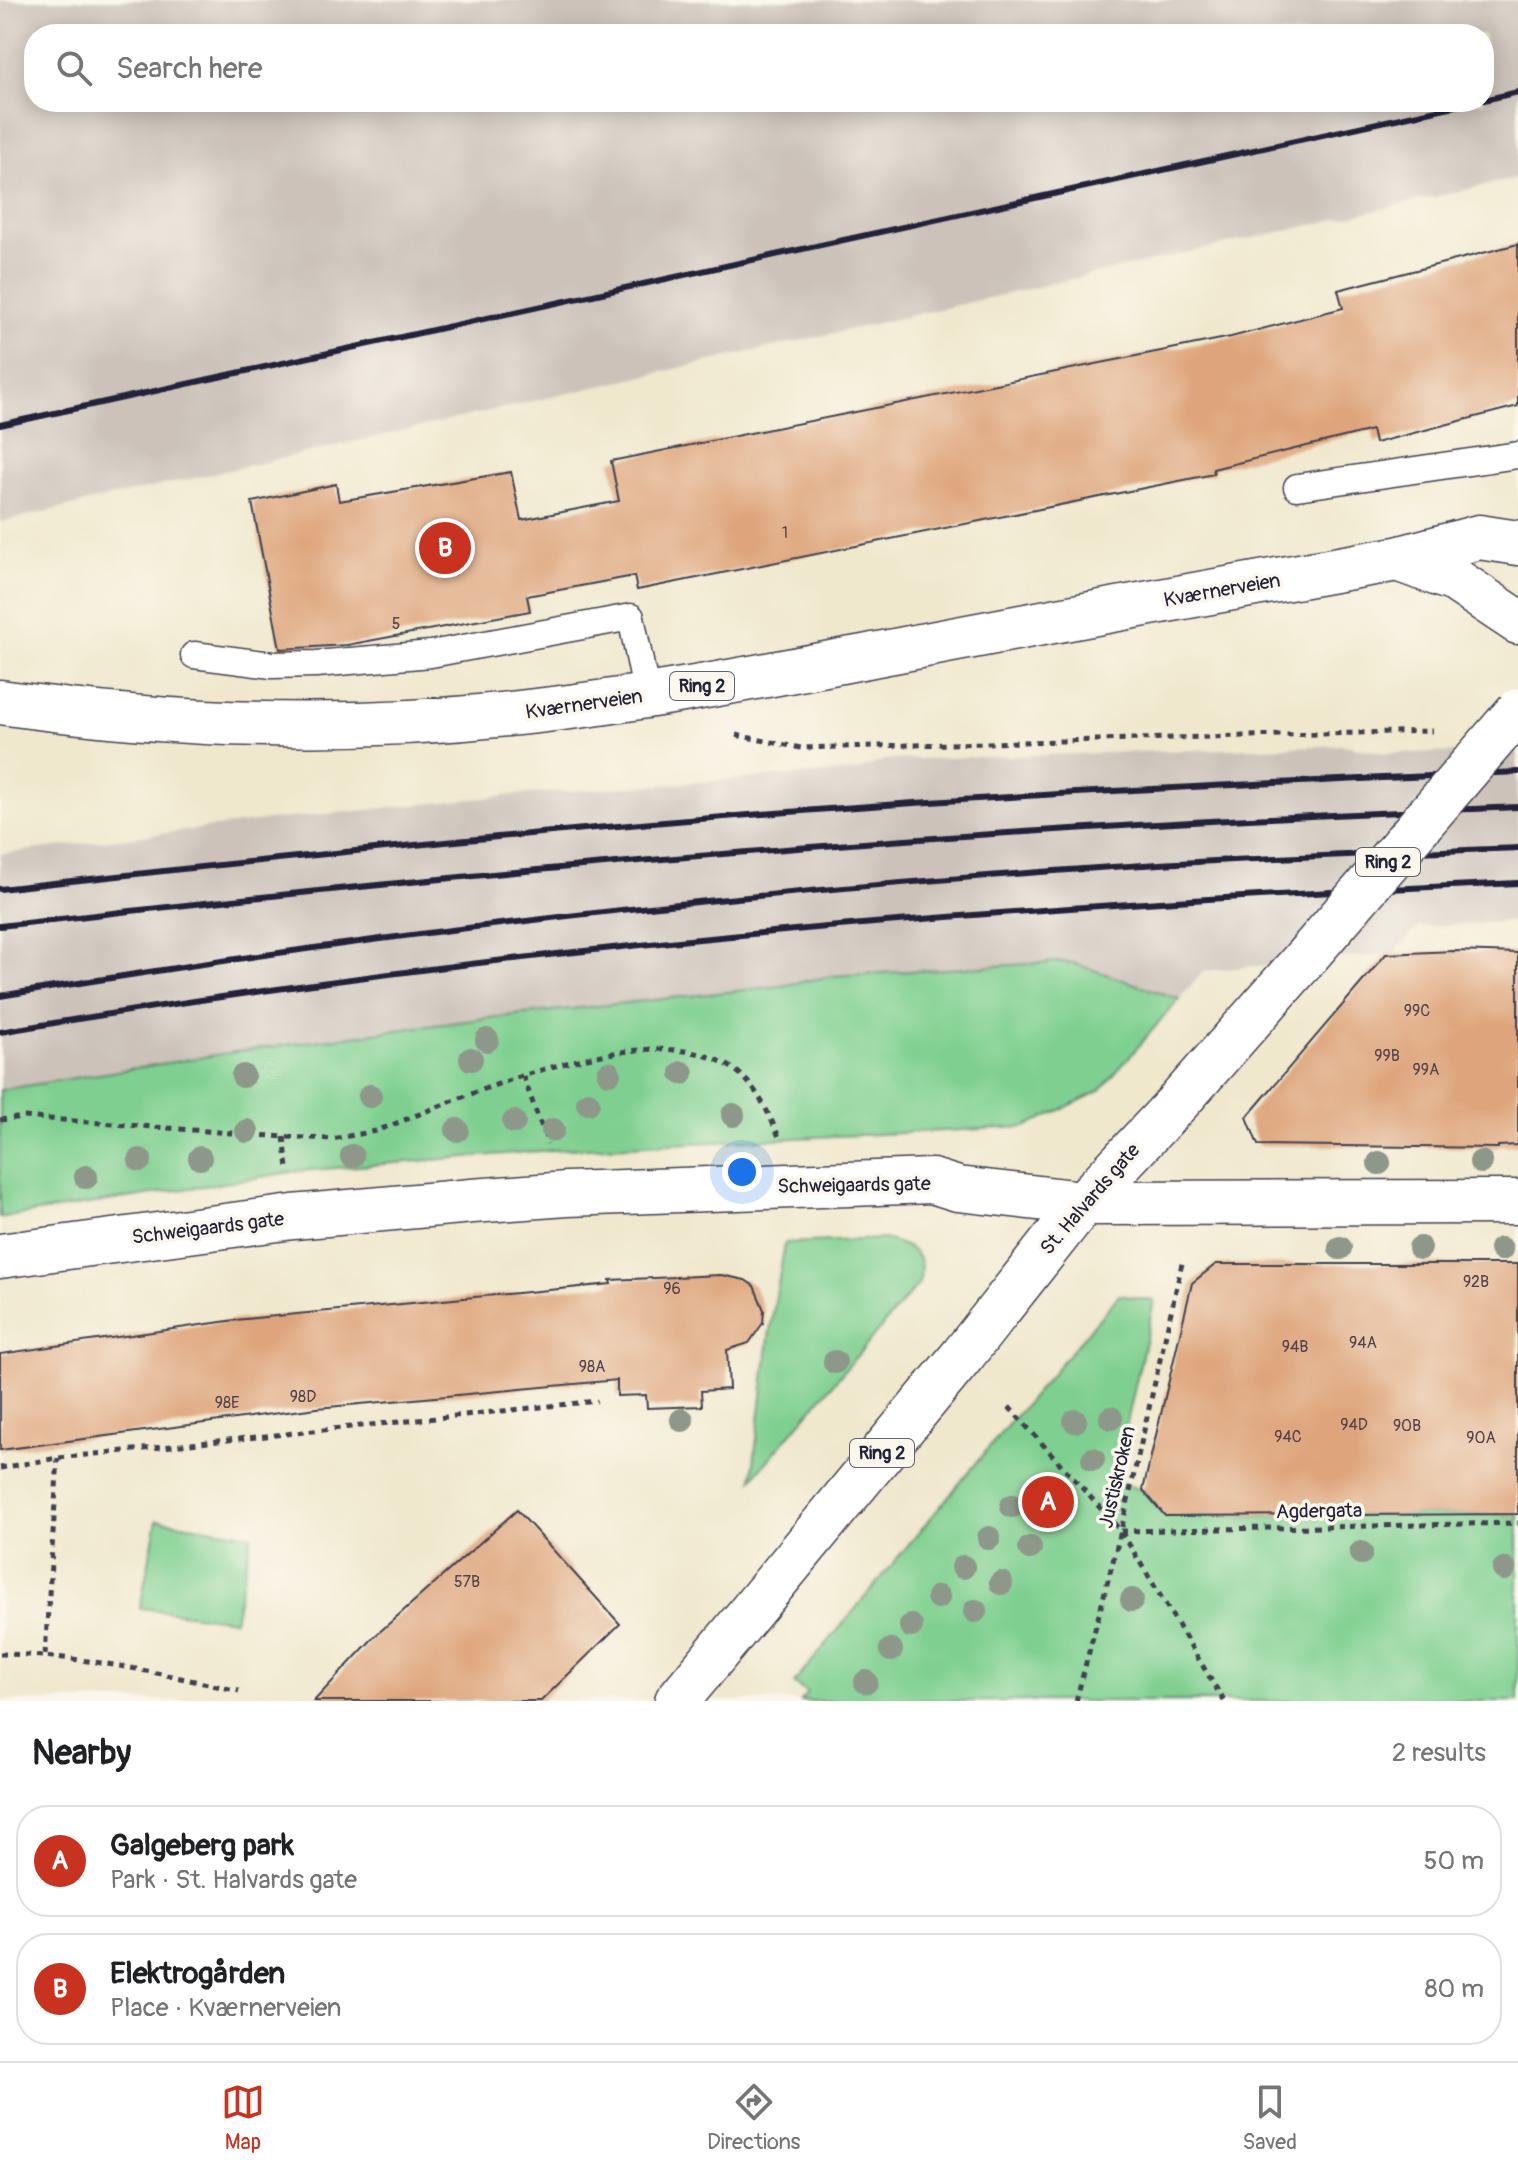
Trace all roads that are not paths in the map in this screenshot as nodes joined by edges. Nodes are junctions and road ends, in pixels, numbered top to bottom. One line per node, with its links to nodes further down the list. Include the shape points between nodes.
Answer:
1 (1518, 455): 2 (lane)
2 (1297, 487)
3 (1518, 543): 4 (main road, Kværnerveien / Ring 2, via 1479,537)
4 (1397, 559): 5 (main road, via 1455,580); 7 (main road, Kværnerveien / Ring 2)
5 (1518, 622)
6 (194, 655): 7 (lane, via 272,665 331,663 431,654 631,617)
7 (647, 696): 8 (main road, Kværnerveien / Ring 2, via 506,715 357,724 73,713)
8 (0, 702)
9 (1518, 711): 11 (main road, St. Halvards gate / Ring 2, bridge, via 1180,1100)
10 (1518, 1202): 11 (main road, Schweigaards gate)
11 (1083, 1203): 12 (main road, Schweigaards gate, via 958,1189 932,1181 567,1194 293,1217); 13 (main road, St. Halvards gate / Ring 2)
12 (0, 1256)
13 (677, 1701)

